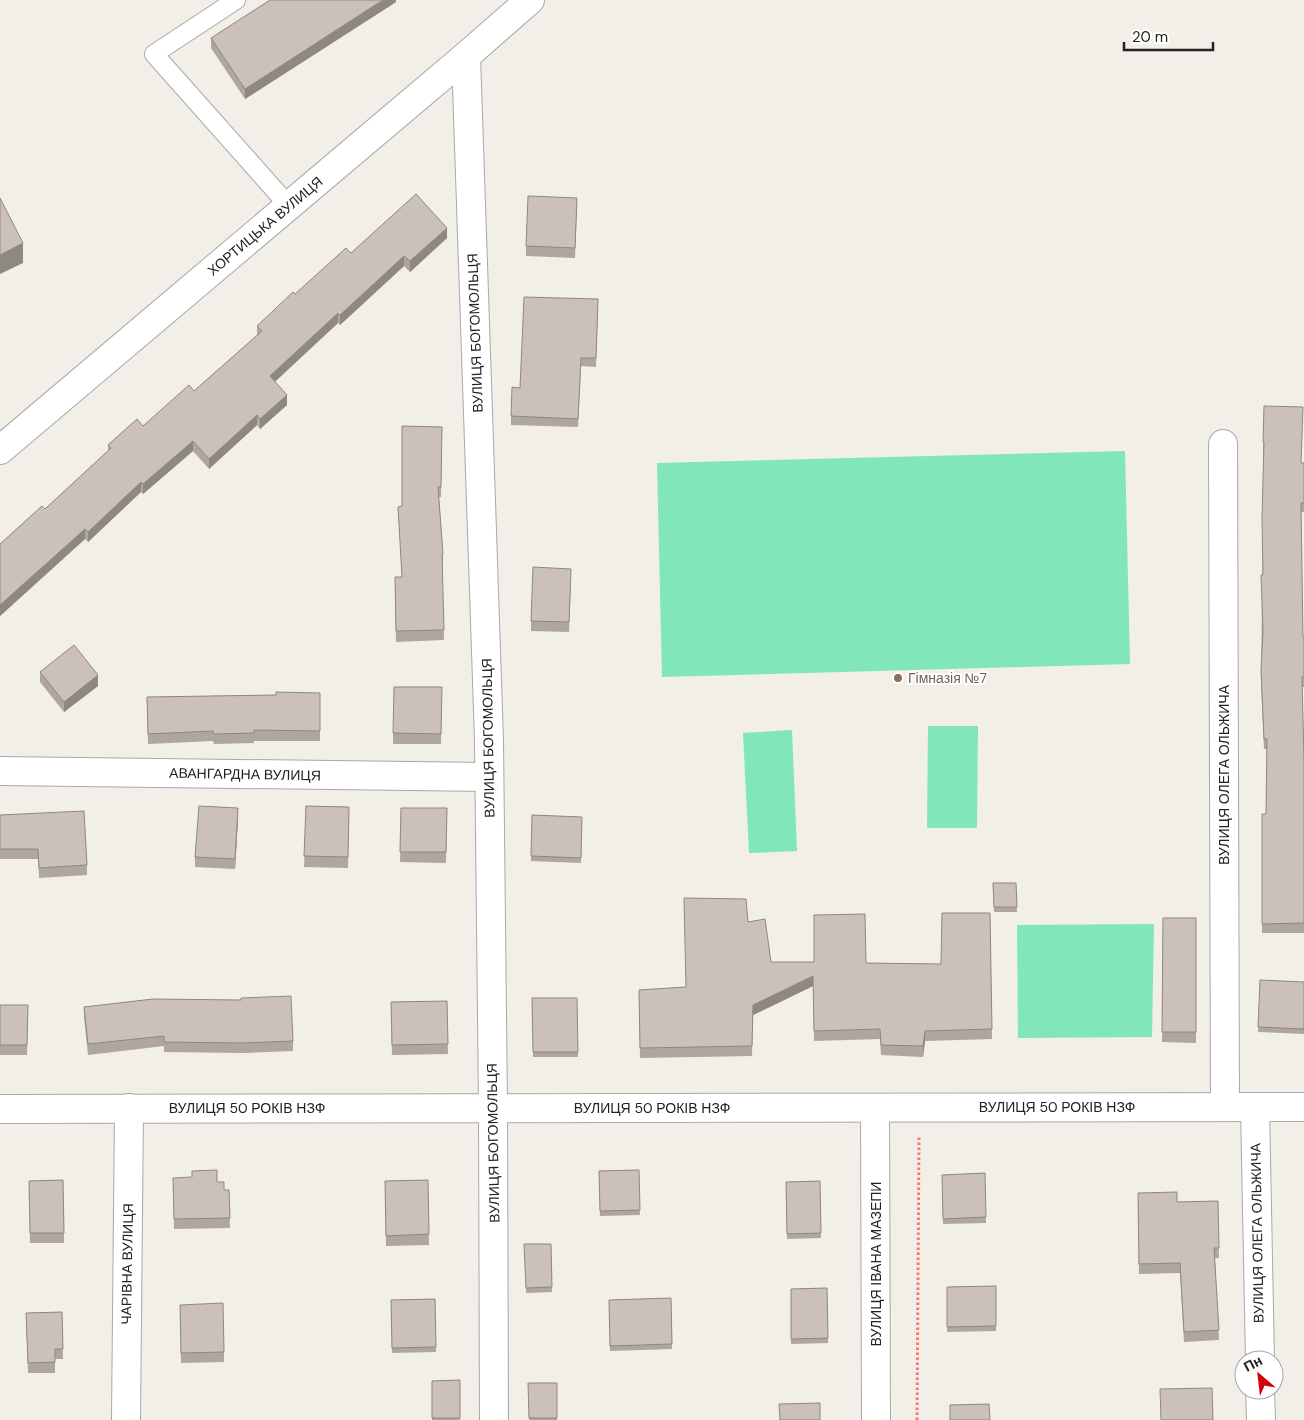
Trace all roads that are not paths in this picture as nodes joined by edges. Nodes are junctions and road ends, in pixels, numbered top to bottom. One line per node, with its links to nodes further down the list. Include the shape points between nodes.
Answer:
1 (236, 0): 4 (lane, via 154,54)
2 (530, 0): 3 (street, ХОРТИЦЬКА ВУЛИЦЯ)
3 (466, 56): 4 (street, ХОРТИЦЬКА ВУЛИЦЯ); 8 (street, ВУЛИЦЯ БОГОМОЛЬЦЯ)
4 (289, 206): 6 (street, ХОРТИЦЬКА ВУЛИЦЯ)
5 (1224, 444): 9 (street, ВУЛИЦЯ ОЛЕГА ОЛЬЖИЧА)
6 (0, 450)
7 (0, 771): 8 (street, АВАНГАРДНА ВУЛИЦЯ)
8 (489, 777): 13 (street, ВУЛИЦЯ БОГОМОЛЬЦЯ)
9 (1225, 1107): 10 (street, ВУЛИЦЯ 50 РОКІВ НЗФ); 14 (street, ВУЛИЦЯ 50 РОКІВ НЗФ)
10 (1255, 1107): 11 (street, ВУЛИЦЯ 50 РОКІВ НЗФ); 16 (street, ВУЛИЦЯ ОЛЕГА ОЛЬЖИЧА)
11 (1304, 1107)
12 (129, 1108): 13 (street, ВУЛИЦЯ 50 РОКІВ НЗФ); 15 (street, ВУЛИЦЯ 50 РОКІВ НЗФ); 18 (street, ЧАРІВНА ВУЛИЦЯ)
13 (493, 1108): 14 (street, ВУЛИЦЯ 50 РОКІВ НЗФ); 19 (street, ВУЛИЦЯ БОГОМОЛЬЦЯ)
14 (875, 1108): 20 (street, ВУЛИЦЯ ІВАНА МАЗЕПИ)
15 (0, 1109)
16 (1260, 1350)
17 (1260, 1400): 21 (street)
18 (126, 1420)
19 (494, 1420)
20 (876, 1420)
21 (1261, 1420)

